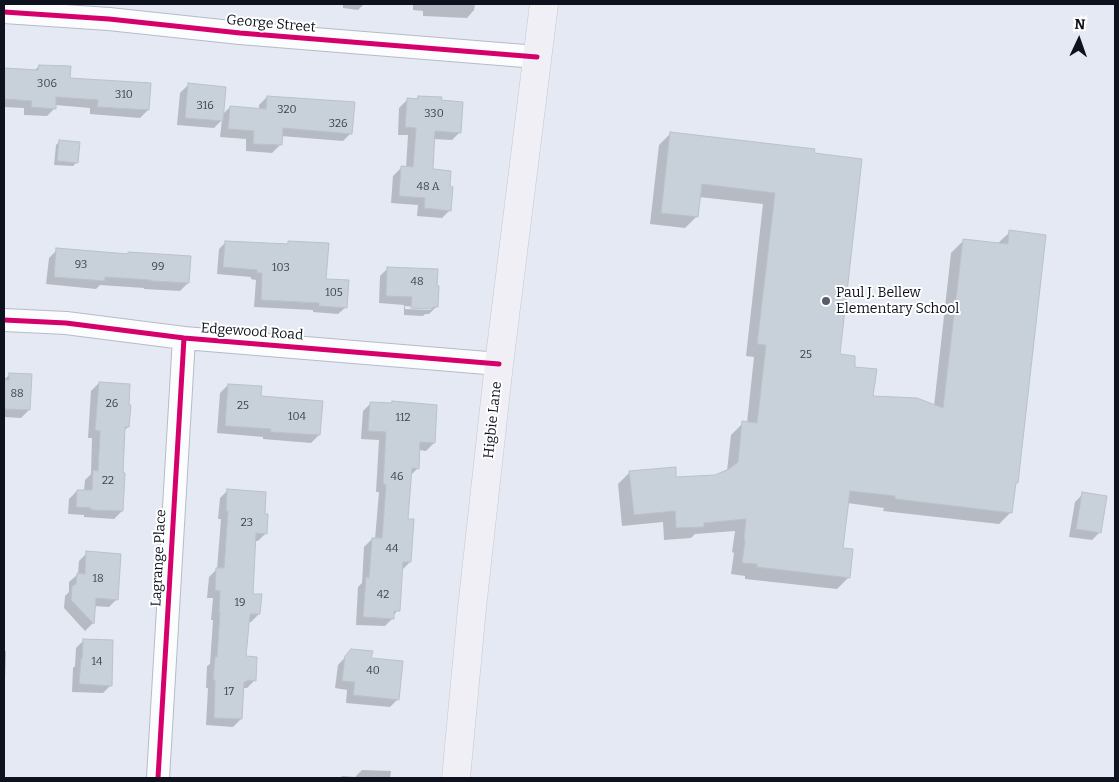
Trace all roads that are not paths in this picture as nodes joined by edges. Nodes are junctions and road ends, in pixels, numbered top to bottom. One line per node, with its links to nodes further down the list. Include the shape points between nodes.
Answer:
1 (544, 4): 3 (main road, Higbie Lane)
2 (4, 12): 3 (street, George Street)
3 (537, 57): 6 (main road, Higbie Lane)
4 (4, 320): 5 (street, Edgewood Road, via 66,323)
5 (184, 338): 6 (street, Edgewood Road); 7 (street, Lagrange Place)
6 (499, 364): 8 (main road, Higbie Lane)
7 (158, 778)
8 (456, 778)

